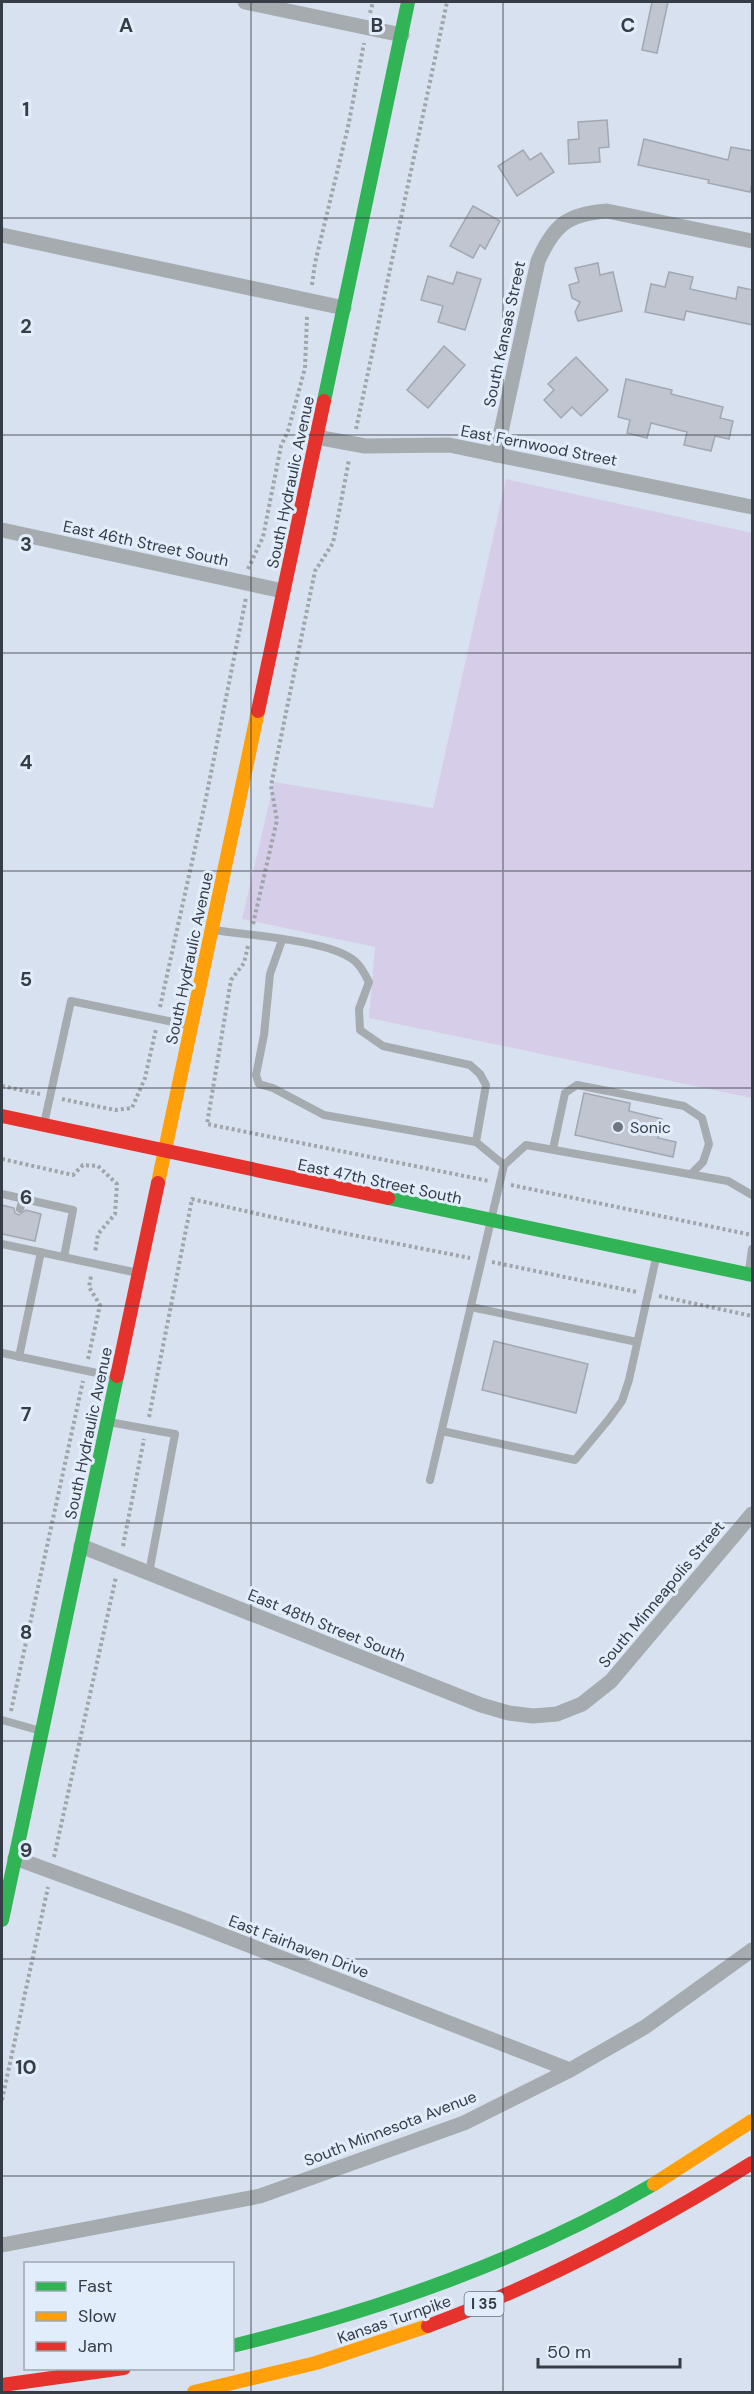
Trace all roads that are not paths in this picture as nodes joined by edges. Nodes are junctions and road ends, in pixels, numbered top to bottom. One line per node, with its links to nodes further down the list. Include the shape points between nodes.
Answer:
1 (245, 2): 3 (street)
2 (408, 2): 3 (main road, South Hydraulic Avenue)
3 (402, 35): 6 (main road, South Hydraulic Avenue)
4 (2, 235): 6 (street)
5 (753, 241): 8 (street, South Kansas Street, via 607,211 585,213 564,222 548,239 538,261)
6 (344, 308): 7 (main road, South Hydraulic Avenue)
7 (316, 437): 8 (street, East Fernwood Street, via 365,446 449,446); 11 (main road, South Hydraulic Avenue)
8 (496, 455): 9 (street, East Fernwood Street)
9 (753, 507)
10 (2, 530): 11 (street, East 46th Street South)
11 (283, 591): 12 (main road, South Hydraulic Avenue)
12 (211, 930): 13 (lane); 14 (main road, South Hydraulic Avenue)
13 (282, 940): 17 (lane, via 332,948 352,958 369,982 359,1009 360,1030 383,1046 470,1065 480,1074 486,1085); 17 (lane, via 270,974 256,1075 259,1084 324,1115)
14 (191, 1026): 16 (lane, via 71,1001); 19 (main road, South Hydraulic Avenue)
15 (2, 1116): 16 (main road, East 47th Street South)
16 (43, 1125): 19 (main road, East 47th Street South)
17 (476, 1142): 20 (lane)
18 (553, 1149): 20 (lane, via 526,1145); 21 (lane); 21 (lane, via 565,1093 577,1085 684,1106 702,1118 709,1144 703,1162)
19 (165, 1151): 26 (main road, East 47th Street South); 34 (main road, South Hydraulic Avenue)
20 (504, 1165): 26 (lane)
21 (691, 1174): 23 (lane, via 728,1181)
22 (2, 1194): 24 (lane)
23 (753, 1195)
24 (23, 1199): 25 (lane); 33 (lane, via 73,1210)
25 (20, 1209)
26 (491, 1221): 32 (main road, East 47th Street South); 36 (lane)
27 (14, 1236): 29 (lane)
28 (2, 1244): 29 (lane)
29 (12, 1246): 31 (lane)
30 (753, 1249): 35 (lane)
31 (42, 1252): 33 (lane); 39 (lane)
32 (657, 1256): 35 (main road, East 47th Street South); 37 (lane)
33 (64, 1257): 34 (lane)
34 (139, 1273): 40 (main road, South Hydraulic Avenue)
35 (750, 1275)
36 (471, 1306): 37 (lane); 42 (lane)
37 (637, 1342): 42 (lane, via 622,1401 575,1460)
38 (2, 1353): 39 (lane)
39 (19, 1357): 40 (lane)
40 (117, 1377): 41 (main road, South Hydraulic Avenue)
41 (108, 1422): 45 (main road, South Hydraulic Avenue); 46 (lane, via 175,1434)
42 (442, 1431): 43 (lane)
43 (430, 1480)
44 (753, 1514): 47 (street, South Minneapolis Street, via 611,1681 582,1704)
45 (81, 1546): 46 (street, East 48th Street South); 49 (main road, South Hydraulic Avenue)
46 (149, 1573): 47 (street, East 48th Street South, via 481,1705 533,1716)
47 (563, 1711)
48 (4, 1721): 49 (lane)
49 (42, 1731): 50 (main road, South Hydraulic Avenue)
50 (11, 1857): 51 (main road, South Hydraulic Avenue); 53 (street, East Fairhaven Drive)
51 (2, 1920)
52 (753, 1950): 53 (street, South Minnesota Avenue, via 645,2026)
53 (570, 2070): 56 (street, South Minnesota Avenue, via 464,2122 260,2196)
54 (753, 2121): 57 (main road, Kansas Turnpike / I 35, via 640,2193 516,2254 373,2308)
55 (753, 2163): 60 (main road, Kansas Turnpike / I 35, via 634,2233 510,2294 357,2351)
56 (2, 2245)
57 (234, 2345)
58 (110, 2370): 59 (main road)
59 (2, 2385)
60 (194, 2392)

